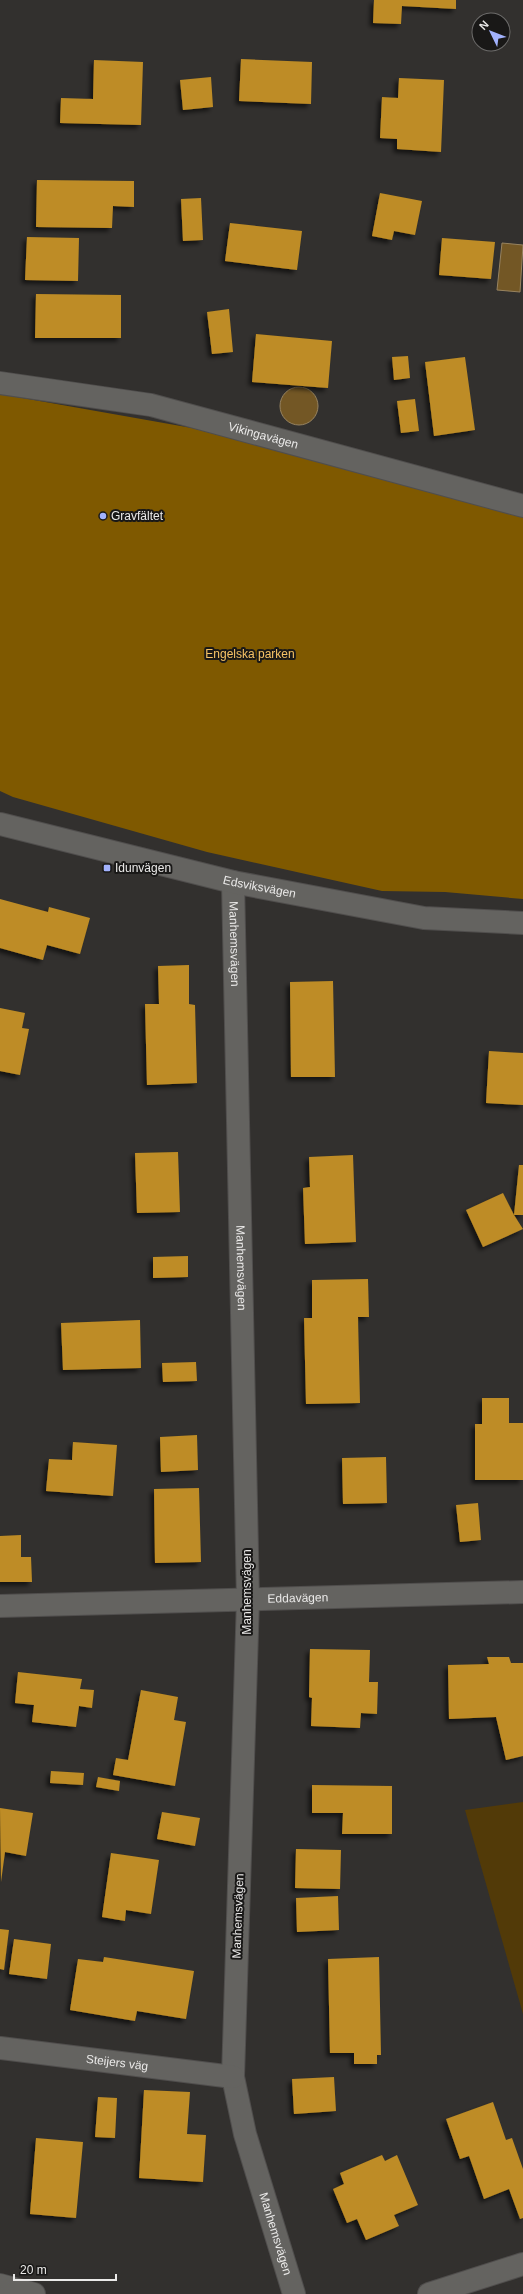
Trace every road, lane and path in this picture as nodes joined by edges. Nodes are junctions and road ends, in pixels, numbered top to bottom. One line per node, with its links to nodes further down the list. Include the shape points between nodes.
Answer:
1 (0, 383): 2 (street, Vikingavägen, via 151,405)
2 (523, 506)
3 (0, 824): 4 (street, Edsviksvägen)
4 (233, 882): 5 (street, Edsviksvägen, via 424,918); 7 (street, Manhemsvägen)
5 (523, 923)
6 (523, 1592): 7 (street, Eddavägen)
7 (248, 1600): 8 (street, Eddavägen); 10 (street, Manhemsvägen)
8 (0, 1606)
9 (0, 2048): 10 (street, Steijers väg)
10 (233, 2077): 14 (street, Manhemsvägen, via 245,2134)
11 (523, 2264): 15 (street)
12 (0, 2285): 13 (street)
13 (34, 2294)
14 (294, 2294)
15 (429, 2294)

